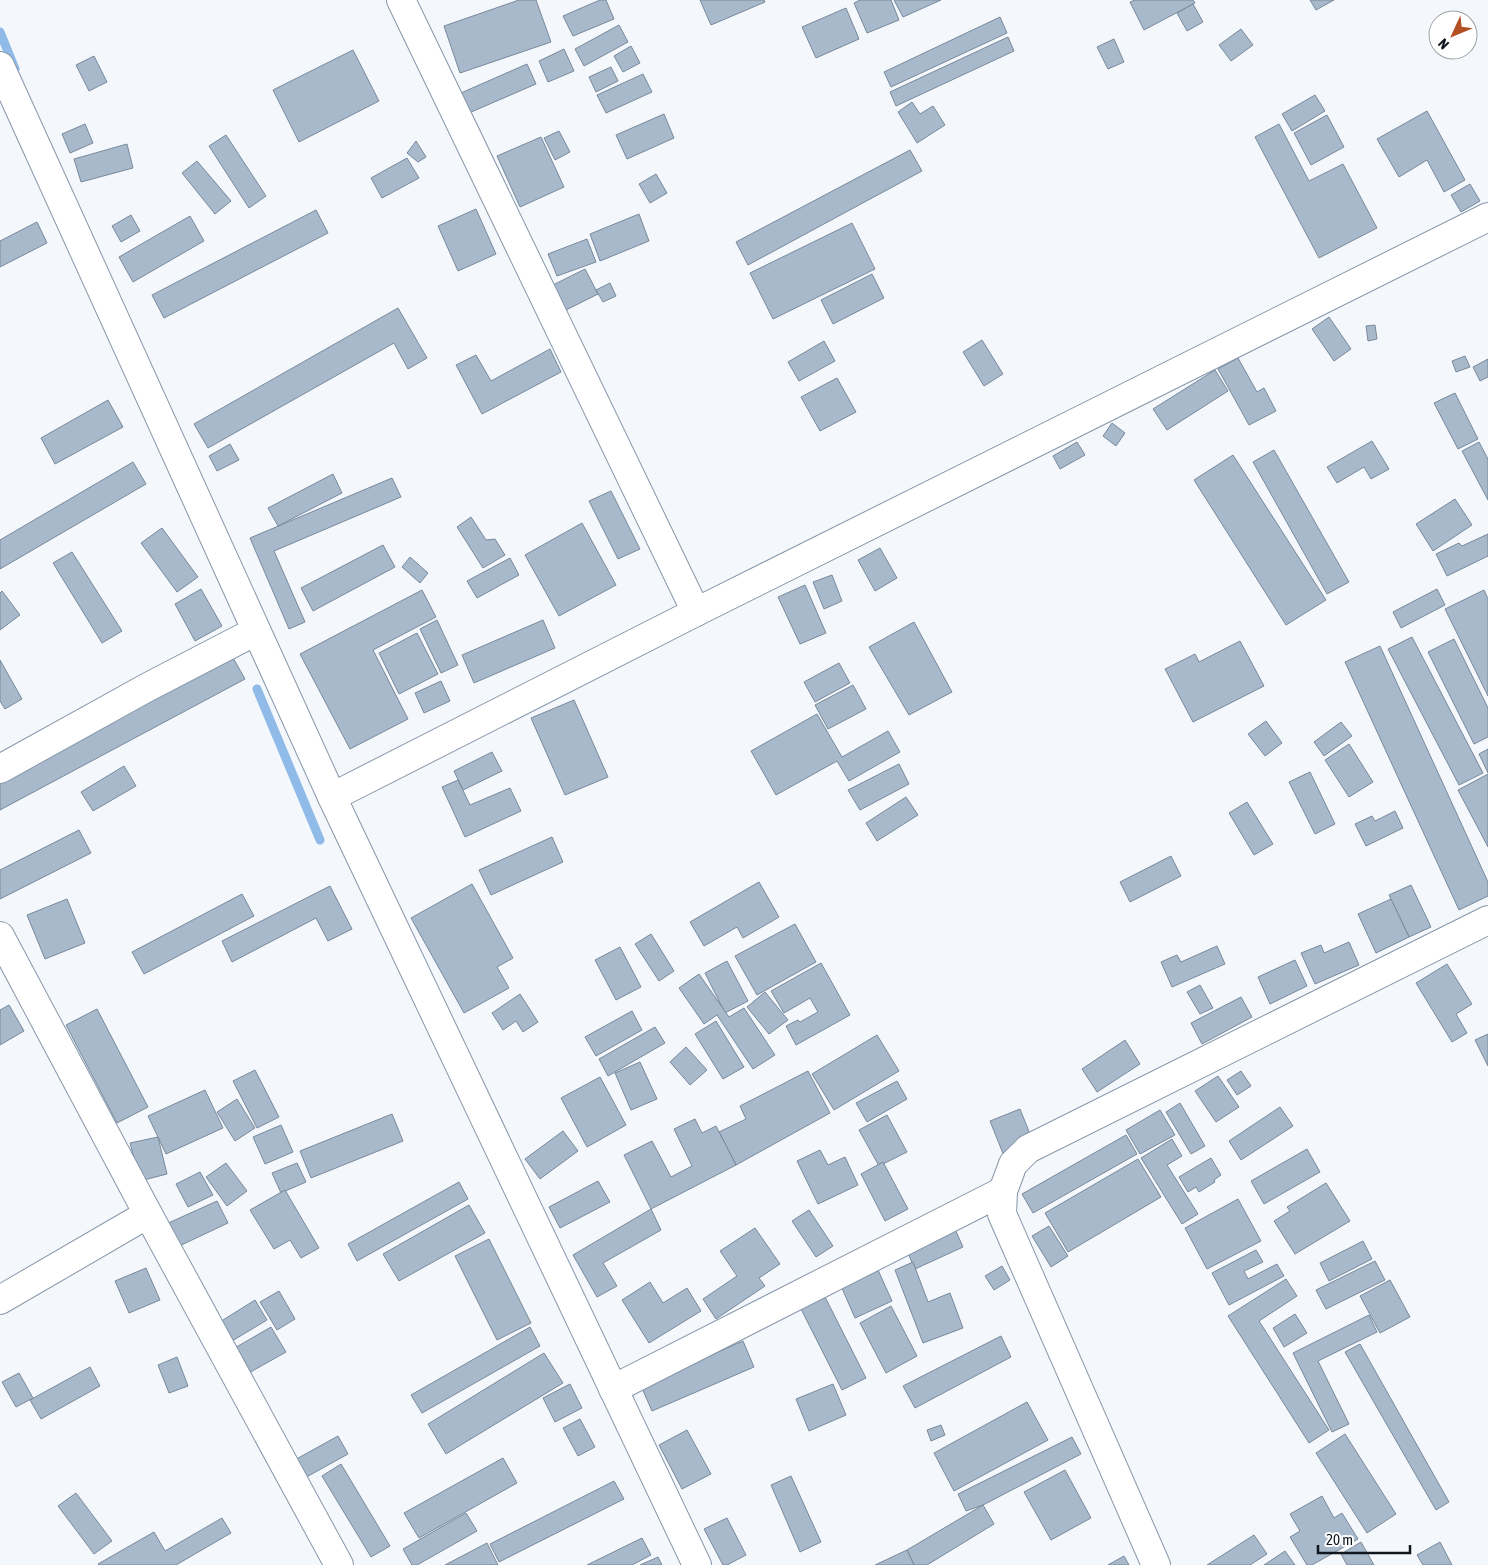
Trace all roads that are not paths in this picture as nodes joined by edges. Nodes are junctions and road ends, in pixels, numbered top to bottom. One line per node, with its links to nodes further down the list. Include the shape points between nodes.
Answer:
1 (400, 0): 4 (street)
2 (0, 66): 5 (street)
3 (1488, 217): 4 (street)
4 (696, 612): 7 (street)
5 (256, 631): 6 (street); 7 (street)
6 (0, 769)
7 (332, 797): 13 (street)
8 (1488, 920): 10 (street, via 1028,1149 1013,1164)
9 (0, 936): 11 (street)
10 (1003, 1191): 13 (street); 16 (street, via 1002,1214)
11 (148, 1214): 12 (street); 14 (street)
12 (0, 1300)
13 (612, 1389): 15 (street)
14 (339, 1565)
15 (697, 1565)
16 (1156, 1565)

